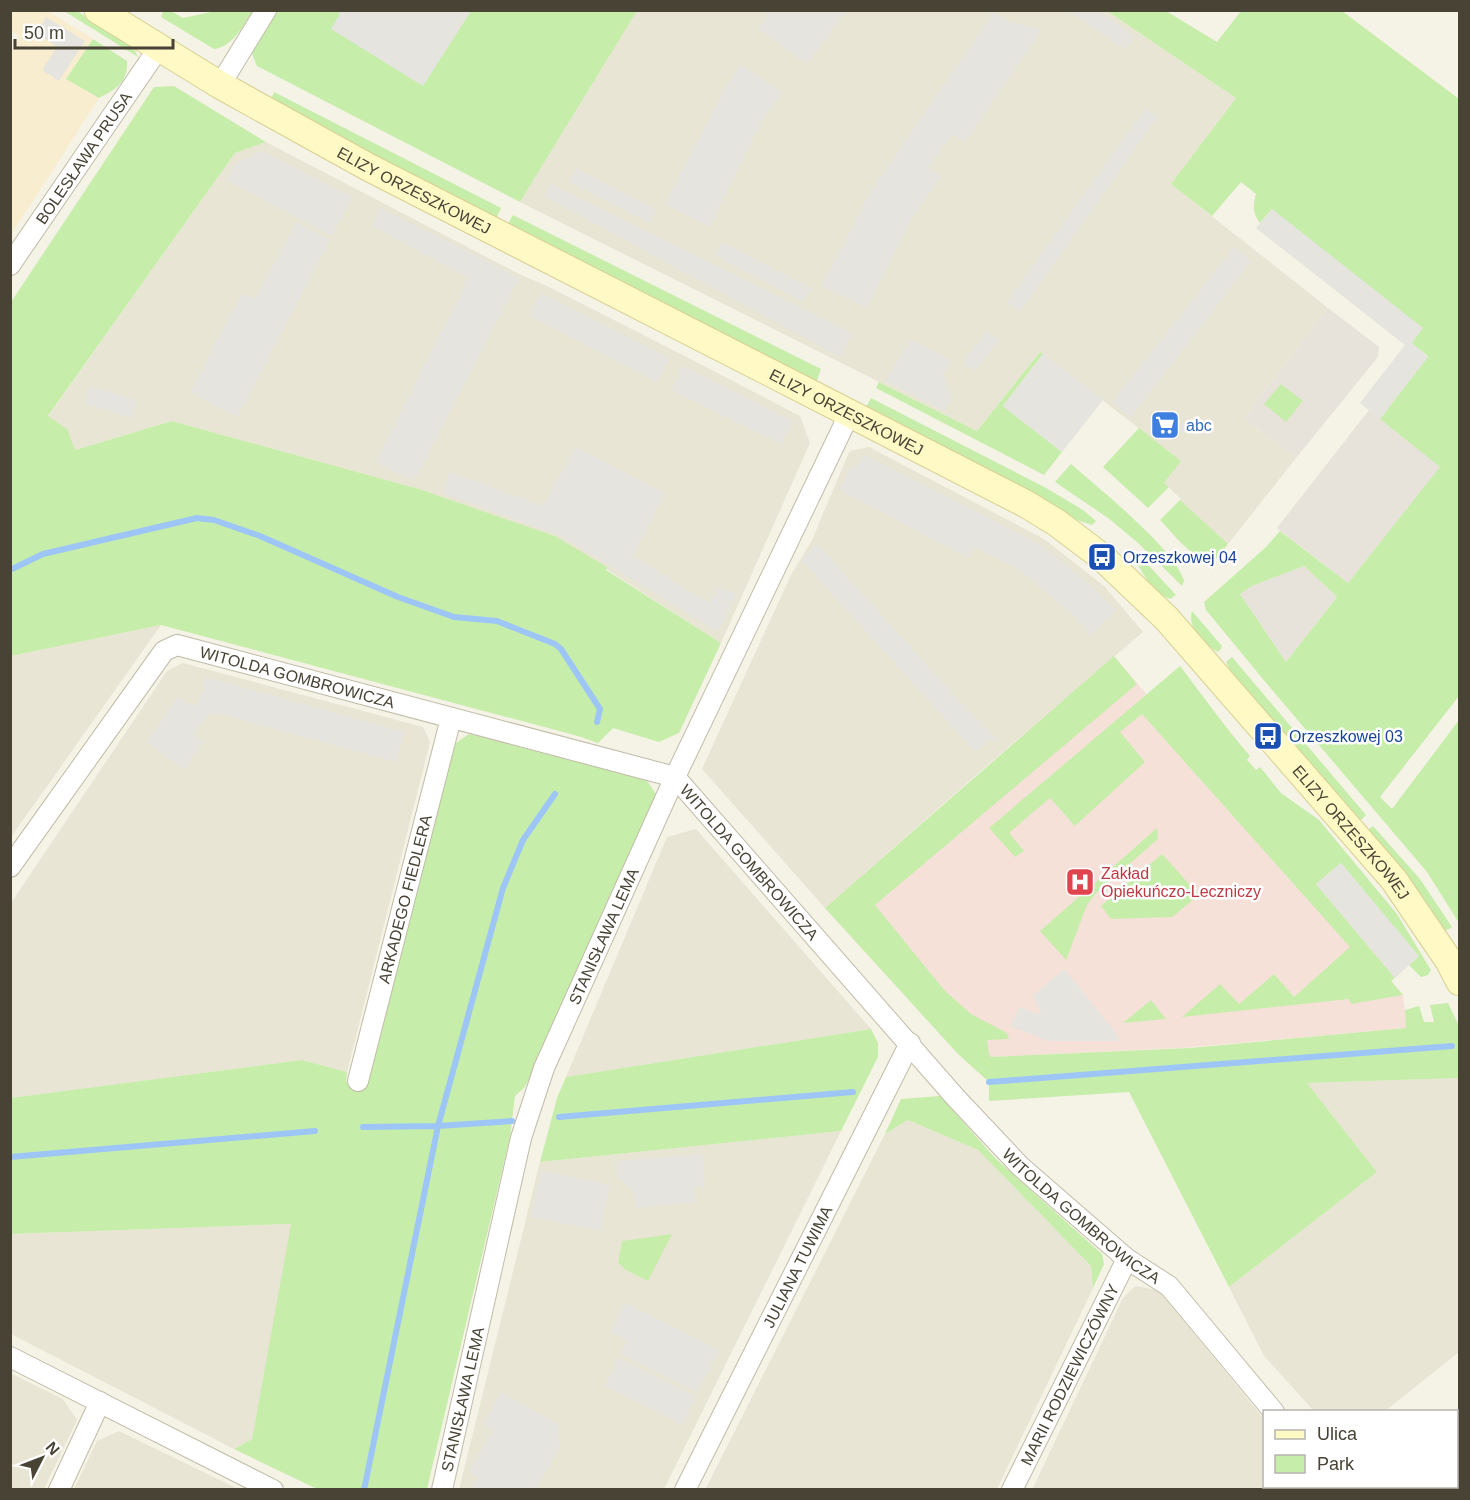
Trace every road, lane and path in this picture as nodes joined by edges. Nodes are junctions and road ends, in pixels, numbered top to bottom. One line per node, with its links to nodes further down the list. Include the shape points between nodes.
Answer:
1 (98, 10): 3 (street, ELIZY ORZESZKOWEJ)
2 (266, 10): 4 (street)
3 (158, 49): 4 (street, ELIZY ORZESZKOWEJ); 5 (street, BOLESŁAWA PRUSA)
4 (220, 85): 6 (street, ELIZY ORZESZKOWEJ, via 368,167)
5 (10, 265)
6 (845, 411): 8 (street, STANISŁAWA LEMA, via 844,425); 10 (street, ELIZY ORZESZKOWEJ, via 1026,504 1057,523 1124,576 1167,619 1394,880)
7 (451, 718): 8 (street, WITOLDA GOMBROWICZA); 9 (street, WITOLDA GOMBROWICZA, via 177,645 164,651); 12 (street, ARKADEGO FIEDLERA)
8 (675, 777): 11 (street, WITOLDA GOMBROWICZA); 19 (street, STANISŁAWA LEMA, via 532,1101)
9 (10, 867)
10 (1460, 982)
11 (910, 1043): 13 (street, WITOLDA GOMBROWICZA, via 1020,1166); 20 (street, JULIANA TUWIMA)
12 (358, 1081)
13 (1127, 1259): 16 (street, WITOLDA GOMBROWICZA, via 1169,1286); 21 (street, MARII RODZIEWICZÓWNY)
14 (10, 1357): 15 (street)
15 (100, 1402): 17 (street); 18 (street)
16 (1272, 1410)
17 (264, 1487)
18 (59, 1490)
19 (442, 1490)
20 (685, 1490)
21 (1012, 1490)

